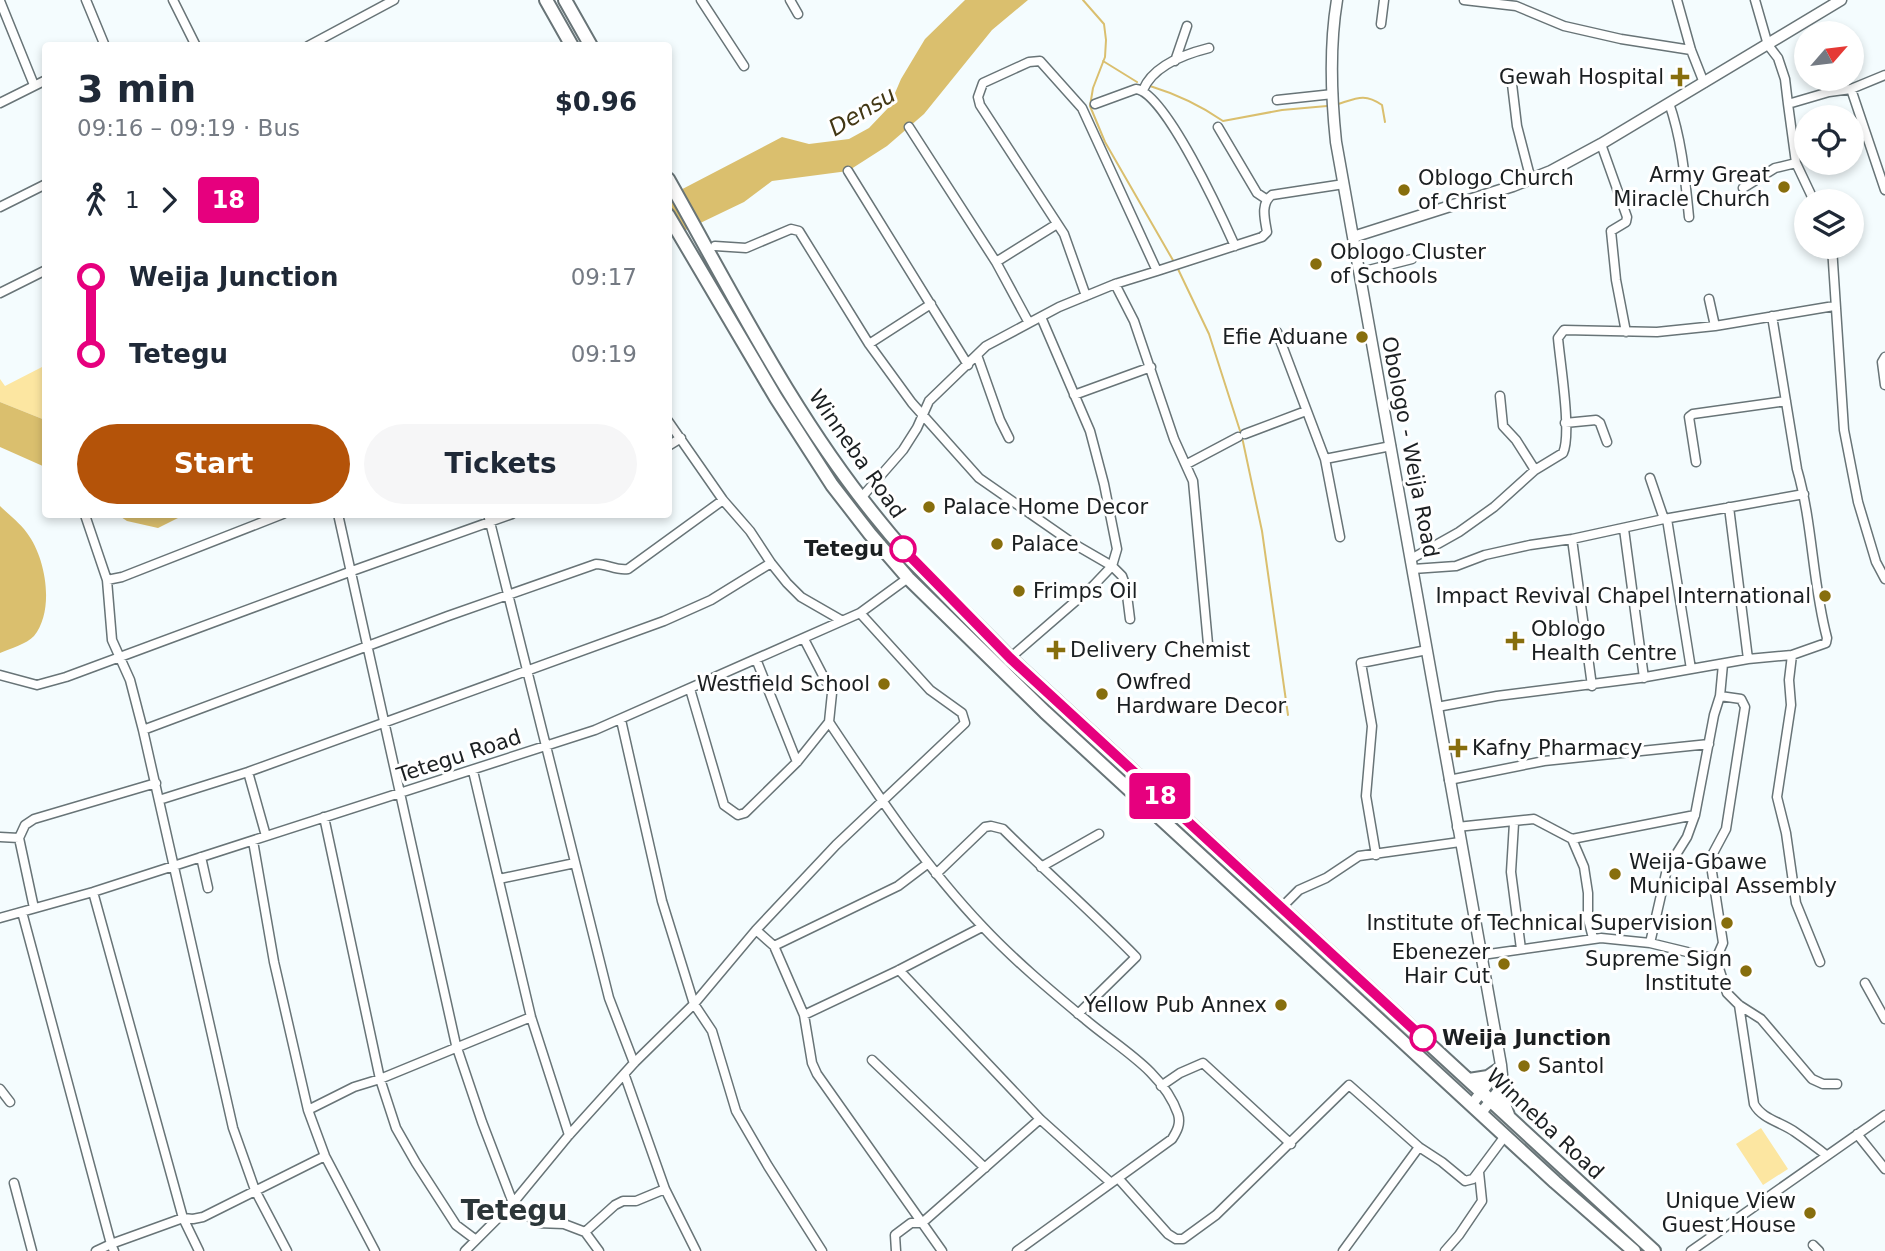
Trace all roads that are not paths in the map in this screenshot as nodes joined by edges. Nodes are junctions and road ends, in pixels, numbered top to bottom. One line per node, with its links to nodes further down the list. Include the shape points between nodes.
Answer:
1 (86, 0): 18 (street)
2 (173, 0): 19 (street)
3 (394, 0): 20 (street)
4 (546, 0): 21 (highway)
5 (565, 0): 22 (highway)
6 (701, 0): 27 (street)
7 (790, 0): 15 (street)
8 (1337, 0): 37 (street, Obologo - Weija Road, via 1331,38)
9 (1384, 0): 16 (street)
10 (1464, 0): 25 (street, via 1516,6 1564,26)
11 (1677, 0): 25 (street)
12 (1755, 0): 23 (street)
13 (0, 1): 33 (street)
14 (1834, 2): 23 (street)
15 (798, 14)
16 (1381, 24)
17 (1187, 26): 26 (street)
18 (103, 42)
19 (194, 42)
20 (315, 42)
21 (570, 42)
22 (589, 42)
23 (1768, 45): 30 (street); 42 (street, via 1778,58)
24 (1209, 48): 26 (street)
25 (1691, 50): 30 (street)
26 (1175, 61): 34 (street, via 1151,75)
27 (744, 66)
28 (1885, 75): 32 (street)
29 (42, 82): 33 (street)
30 (1704, 83): 40 (street)
31 (1512, 84): 49 (street)
32 (1864, 84)
33 (34, 85): 39 (street)
34 (1143, 90): 41 (street); 62 (street, via 1181,137)
35 (1836, 91): 42 (street)
36 (1852, 91): 54 (street)
37 (1333, 94): 38 (street); 50 (street, Obologo - Weija Road)
38 (1277, 100)
39 (0, 103)
40 (1669, 103): 45 (street); 57 (street, via 1679,135)
41 (1095, 104)
42 (1788, 104): 46 (street)
43 (909, 127): 65 (street)
44 (1218, 127): 55 (street, via 1257,193)
45 (1601, 144): 49 (street); 80 (street, via 1627,218 1611,231)
46 (1794, 148)
47 (1794, 163): 53 (street, via 1775,168)
48 (848, 171): 73 (street)
49 (1531, 180): 60 (street)
50 (1344, 184): 55 (street); 60 (street, Obologo - Weija Road)
51 (42, 186): 56 (street)
52 (672, 186): 105 (highway, Winneba Road, via 789,391)
53 (1744, 188)
54 (1885, 190)
55 (1266, 199): 62 (street, via 1267,232)
56 (0, 208)
57 (1689, 216)
58 (672, 222): 120 (highway, Winneba Road, via 832,485)
59 (1057, 223): 65 (street); 66 (street, via 978,97 983,83 1029,62 1040,61 1082,108); 71 (street)
60 (1353, 237): 68 (street, Obologo - Weija Road)
61 (715, 246): 81 (street, via 746,248 791,229 799,231)
62 (1236, 246): 66 (street)
63 (1832, 259): 74 (street)
64 (1412, 260): 68 (street)
65 (996, 262): 77 (street)
66 (1157, 271): 69 (street)
67 (42, 272): 70 (street)
68 (1361, 272): 98 (street, Obologo - Weija Road)
69 (1115, 284): 71 (street); 85 (street)
70 (0, 293)
71 (1086, 296): 76 (street)
72 (1709, 299): 78 (street)
73 (931, 304): 81 (street); 84 (street)
74 (1834, 306): 75 (street); 121 (street, via 1844,430 1858,502 1875,562)
75 (1772, 316): 78 (street); 89 (street)
76 (1041, 317): 77 (street); 87 (street)
77 (1029, 323): 82 (street)
78 (1715, 326): 80 (street)
79 (1277, 332): 90 (street)
80 (1626, 332): 92 (street, via 1560,333)
81 (869, 344): 91 (street)
82 (977, 355): 84 (street); 95 (street)
83 (1885, 357): 86 (street)
84 (968, 365): 91 (street, via 929,401)
85 (1151, 367): 87 (street); 101 (street)
86 (1885, 385)
87 (1074, 395): 118 (street, via 1090,431 1104,484 1117,550)
88 (1500, 396): 102 (street, via 1503,426)
89 (1786, 401): 100 (street, via 1693,414 1689,417); 104 (street)
90 (1306, 411): 99 (street); 101 (street)
91 (922, 414): 105 (street, via 903,450); 118 (street, via 979,478)
92 (1565, 423): 96 (street, via 1596,420); 102 (street, via 1563,453)
93 (672, 426): 94 (street)
94 (681, 438): 97 (street); 106 (street)
95 (1009, 438)
96 (1606, 442)
97 (672, 444)
98 (1391, 446): 99 (street); 117 (street, Obologo - Weija Road)
99 (1325, 459): 114 (street)
100 (1696, 462)
101 (1187, 464): 128 (street, via 1197,511)
102 (1535, 470): 117 (street, via 1476,520)
103 (1650, 478): 112 (street)
104 (1804, 494): 107 (street); 131 (street, via 1816,593 1827,638 1819,647)
105 (862, 498): 133 (highway, Winneba Road, via 923,571)
106 (723, 500): 116 (street); 123 (street, via 628,569 596,564)
107 (1729, 507): 112 (street); 135 (street)
108 (86, 518): 122 (street)
109 (274, 518): 122 (street)
110 (339, 518): 119 (street)
111 (489, 519): 119 (street); 123 (street)
112 (1666, 519): 113 (street); 137 (street)
113 (1624, 529): 115 (street); 140 (street)
114 (1340, 537)
115 (1572, 540): 117 (street, via 1485,555 1456,566); 141 (street)
116 (771, 564): 126 (street, via 801,597); 138 (street, via 664,621)
117 (1412, 564): 130 (street, Obologo - Weija Road)
118 (1112, 566): 125 (street, via 1126,587); 133 (street)
119 (352, 571): 129 (street); 132 (street)
120 (908, 578): 124 (street, Tetegu Road); 188 (highway, Winneba Road, via 1045,712)
121 (1885, 579)
122 (107, 580): 132 (street, via 113,640)
123 (508, 594): 129 (street); 138 (street)
124 (860, 612): 126 (street, Tetegu Road); 158 (street, via 929,690 965,718 965,723)
125 (1130, 619)
126 (841, 620): 127 (street, Tetegu Road)
127 (804, 639): 134 (street, Tetegu Road); 146 (street, via 832,693)
128 (1208, 644)
129 (369, 647): 147 (street); 148 (street)
130 (1427, 650): 144 (street, Obologo - Weija Road); 170 (street, via 1361,663 1372,726 1366,796)
131 (1792, 654): 135 (street); 194 (street, via 1791,705 1777,797 1796,903)
132 (120, 656): 139 (street, via 37,685); 148 (street)
133 (1010, 658): 180 (highway, Winneba Road)
134 (755, 659): 142 (street, Tetegu Road); 151 (street)
135 (1748, 659): 136 (street)
136 (1723, 664): 137 (street); 143 (street)
137 (1691, 669): 140 (street)
138 (525, 671): 147 (street); 150 (street)
139 (0, 675)
140 (1644, 678): 141 (street)
141 (1592, 685): 144 (street)
142 (690, 689): 145 (street, Tetegu Road); 151 (street, via 724,805 730,812 745,813)
143 (1720, 696): 149 (street); 193 (street, via 1741,699 1745,707 1726,829 1710,859 1723,943)
144 (1437, 707): 154 (street, Obologo - Weija Road)
145 (621, 720): 150 (street, Tetegu Road); 197 (street, via 663,901)
146 (829, 722): 151 (street); 158 (street)
147 (384, 723): 153 (street); 156 (street)
148 (144, 730): 155 (street)
149 (1709, 744): 154 (street, via 1544,761); 159 (street)
150 (547, 746): 152 (street, Tetegu Road); 172 (street)
151 (797, 762)
152 (473, 771): 156 (street, Tetegu Road); 177 (street)
153 (248, 772): 157 (street); 164 (street)
154 (1449, 780): 162 (street, Obologo - Weija Road)
155 (156, 783): 157 (street); 166 (street, via 34,819)
156 (401, 793): 160 (street, Tetegu Road); 203 (street)
157 (159, 800): 174 (street)
158 (882, 801): 173 (street); 186 (street)
159 (1695, 815): 167 (street); 189 (street, via 1667,869)
160 (324, 817): 164 (street, Tetegu Road); 208 (street)
161 (1514, 823): 162 (street); 167 (street, via 1534,819); 191 (street, via 1511,863)
162 (1457, 827): 169 (street, Obologo - Weija Road)
163 (1099, 834): 175 (street)
164 (266, 836): 168 (street, Tetegu Road)
165 (0, 837): 166 (street)
166 (19, 838): 181 (street)
167 (1572, 839): 187 (street, via 1584,867)
168 (253, 841): 171 (street, Tetegu Road); 217 (street, via 274,962)
169 (1460, 842): 170 (street); 192 (street, Obologo - Weija Road)
170 (1376, 855): 180 (street, via 1354,859 1299,890)
171 (201, 857): 174 (street, Tetegu Road); 178 (street)
172 (575, 863): 177 (street); 205 (street, via 608,998)
173 (927, 864): 176 (street); 190 (street, via 898,886)
174 (173, 866): 179 (street, Tetegu Road); 234 (street, via 233,1128)
175 (1041, 867): 176 (street, via 1003,829 991,826); 199 (street, via 1136,957)
176 (936, 874): 184 (street)
177 (499, 879): 201 (street)
178 (208, 888)
179 (93, 892): 181 (street, Tetegu Road); 236 (street)
180 (1282, 907): 185 (highway, Winneba Road)
181 (34, 908): 182 (street, Tetegu Road)
182 (22, 912): 183 (street, Tetegu Road); 240 (street)
183 (0, 918)
184 (982, 927): 195 (street); 199 (street)
185 (1306, 929): 188 (highway); 209 (highway, Winneba Road)
186 (756, 930): 190 (street); 197 (street)
187 (1593, 938): 189 (street); 191 (street)
188 (1296, 942): 216 (highway, Winneba Road)
189 (1650, 943): 193 (street)
190 (774, 946): 200 (street)
191 (1521, 948): 192 (street)
192 (1482, 955): 206 (street, Obologo - Weija Road)
193 (1716, 959): 198 (street, via 1723,987)
194 (1820, 962)
195 (900, 971): 200 (street); 219 (street)
196 (1865, 983): 202 (street)
197 (694, 1004): 205 (street); 249 (street, via 712,1031 736,1111)
198 (1738, 1005): 210 (street, via 1762,1019 1812,1079); 226 (street, via 1754,1104 1762,1114)
199 (1078, 1014): 212 (street, via 1136,1058)
200 (804, 1016): 237 (street, via 817,1074)
201 (531, 1017): 203 (street); 222 (street)
202 (1885, 1019)
203 (456, 1045): 208 (street); 235 (street)
204 (872, 1060): 228 (street)
205 (634, 1063): 207 (street)
206 (1500, 1067): 209 (highway, via 1488,1077); 211 (street, Obologo - Weija Road); 214 (street)
207 (625, 1076): 222 (street); 233 (street)
208 (380, 1079): 217 (street); 239 (street, via 396,1128 416,1163 456,1224)
209 (1469, 1080): 214 (highway, Winneba Road)
210 (1837, 1084)
211 (1503, 1085): 214 (street); 220 (highway)
212 (1161, 1086): 224 (street, via 1203,1063); 231 (street, via 1178,1114 1178,1129 1172,1139)
213 (0, 1089): 215 (street)
214 (1487, 1097): 216 (street); 220 (highway, Winneba Road)
215 (10, 1102)
216 (1476, 1109): 223 (highway, Winneba Road)
217 (308, 1110): 227 (street)
218 (1885, 1115): 221 (street)
219 (1040, 1119): 228 (street); 231 (street)
220 (1510, 1119): 256 (highway, Winneba Road)
221 (1857, 1134): 226 (street); 229 (street)
222 (569, 1135): 235 (street)
223 (1505, 1136): 230 (street); 255 (highway, Winneba Road)
224 (1291, 1144): 225 (street, via 1349,1085); 231 (street, via 1216,1215 1183,1239 1168,1234)
225 (1419, 1147): 230 (street, via 1465,1181 1470,1182); 253 (street)
226 (1826, 1155): 257 (street)
227 (325, 1156): 234 (street); 245 (street)
228 (985, 1168): 237 (street)
229 (1885, 1169)
230 (1479, 1172): 254 (street, via 1482,1201)
231 (1114, 1180): 252 (street)
232 (14, 1183): 241 (street)
233 (665, 1189): 238 (street, via 619,1203); 248 (street)
234 (256, 1190): 236 (street, via 203,1217); 244 (street)
235 (513, 1203): 238 (street, via 537,1223 564,1224); 239 (street)
236 (183, 1218): 240 (street); 243 (street)
237 (922, 1223): 250 (street, via 911,1223 895,1236); 251 (street)
238 (585, 1232): 247 (street)
239 (476, 1240): 246 (street)
240 (113, 1248): 242 (street)
241 (32, 1251)
242 (96, 1251)
243 (199, 1251)
244 (287, 1251)
245 (375, 1251)
246 (465, 1251)
247 (599, 1251)
248 (696, 1251)
249 (822, 1251)
250 (896, 1251)
251 (942, 1251)
252 (1017, 1251)
253 (1343, 1251)
254 (1446, 1251)
255 (1634, 1251)
256 (1654, 1251)
257 (1691, 1251)

